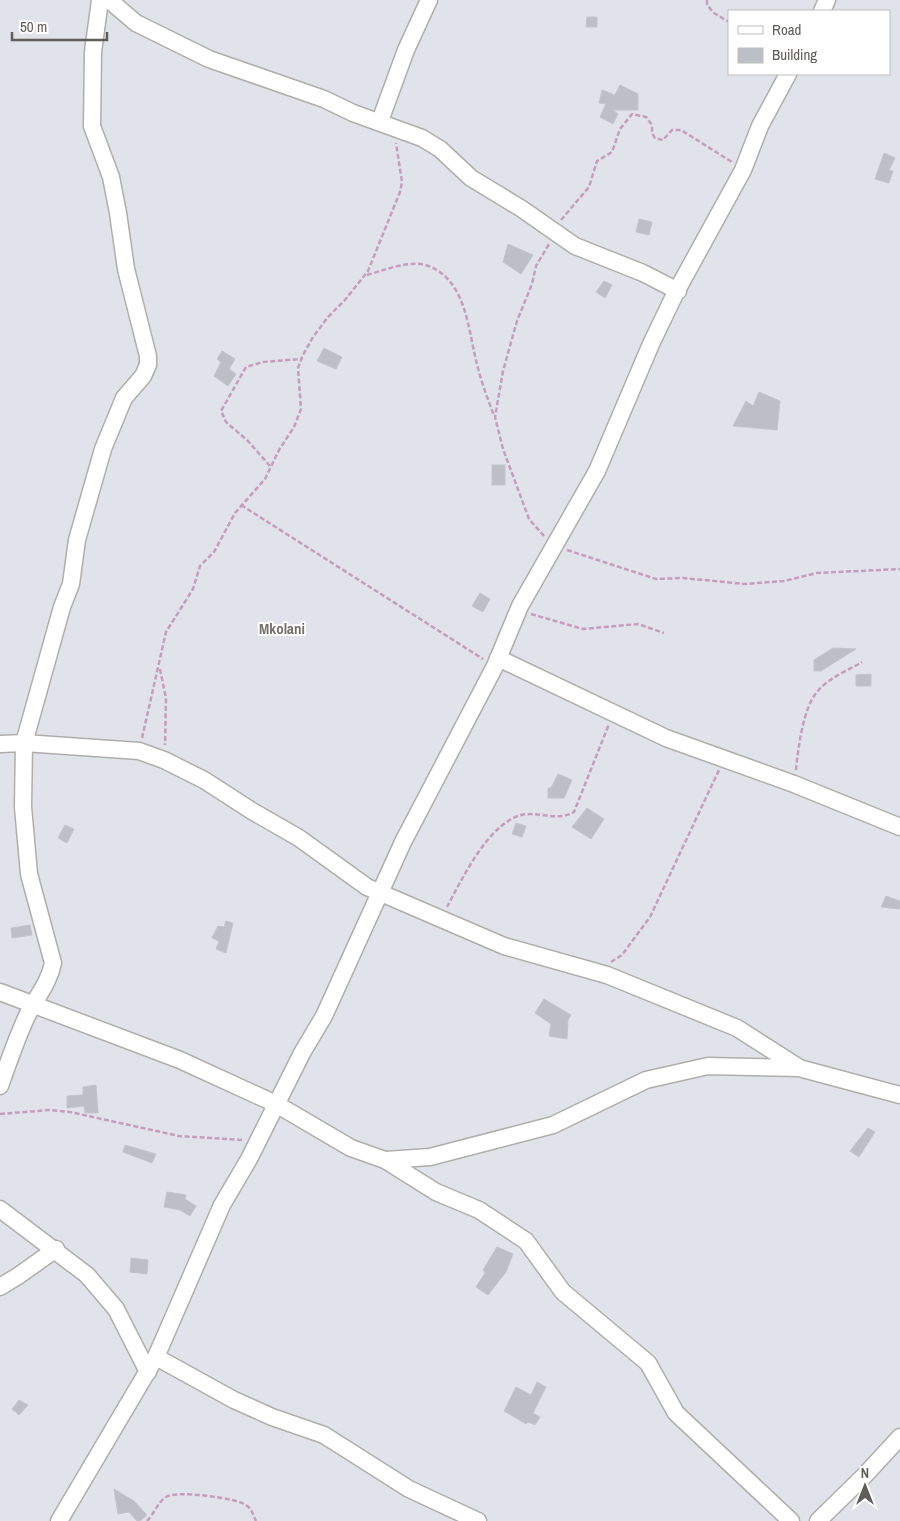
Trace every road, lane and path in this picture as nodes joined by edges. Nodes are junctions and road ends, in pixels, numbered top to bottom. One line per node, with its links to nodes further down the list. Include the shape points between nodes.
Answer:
1 (100, 0): 24 (street, via 93,52 92,126 111,177 126,269 148,365 124,398 103,449 76,540 72,584 62,607)
2 (109, 0): 7 (street, via 136,23 210,59)
3 (429, 0): 7 (street, via 406,50)
4 (707, 0): 5 (path, via 714,13)
5 (728, 21)
6 (787, 75): 8 (street, via 760,126)
7 (388, 124): 9 (street, via 432,143 471,178); 10 (path, via 402,182)
8 (744, 170): 9 (path, via 681,130 672,130 664,140 655,138 646,117 632,114 620,129 612,152 597,161 589,187); 11 (street)
9 (554, 233): 11 (street, via 575,246); 13 (path, via 536,266 517,321 503,371)
10 (365, 275): 12 (path, via 313,337); 13 (path, via 414,264 430,266 456,289)
11 (678, 291): 16 (street, via 651,344 597,471)
12 (301, 360): 14 (path, via 298,368 301,400 298,418); 14 (path, via 263,362 246,367 221,411 226,422)
13 (495, 418): 16 (path, via 529,519 542,535)
14 (270, 466): 15 (path, via 265,479)
15 (242, 504): 20 (path, via 362,584); 22 (path, via 214,552 200,566 193,589 173,618 166,632)
16 (555, 543): 17 (path, via 634,572 664,579 752,584 817,573); 18 (street)
17 (900, 569)
18 (520, 606): 19 (path, via 534,616 583,629 638,624); 20 (street)
19 (664, 633)
20 (497, 662): 23 (street); 31 (street)
21 (862, 662): 29 (path, via 826,683 812,698 797,753)
22 (159, 668): 26 (path); 27 (path, via 166,698)
23 (612, 713): 28 (street); 32 (path, via 574,812 567,816 521,815 509,821 482,845)
24 (24, 743): 25 (street); 26 (street); 35 (street, via 23,807 29,874 53,962 51,974)
25 (0, 744)
26 (139, 751): 27 (street)
27 (164, 760): 31 (street, via 204,780 299,838 368,887)
28 (724, 760): 29 (street); 33 (path, via 650,917 622,956)
29 (794, 784): 30 (street)
30 (900, 827)
31 (381, 892): 32 (street); 39 (street, via 324,1016)
32 (441, 918): 33 (street, via 504,946)
33 (595, 971): 36 (street, via 737,1028)
34 (0, 992): 35 (street)
35 (34, 1003): 37 (street, via 14,1044); 39 (street, via 180,1060)
36 (799, 1068): 38 (street); 42 (street, via 708,1066 646,1080 553,1125 430,1156)
37 (0, 1086)
38 (900, 1095)
39 (276, 1104): 41 (street); 42 (street, via 351,1148)
40 (0, 1114): 41 (path, via 48,1110 70,1112 178,1136)
41 (259, 1140): 46 (street, via 222,1206)
42 (385, 1160): 53 (street, via 436,1192 479,1210 526,1241 563,1292 648,1363 676,1413)
43 (0, 1209): 44 (street)
44 (56, 1249): 45 (street); 47 (street, via 88,1274 116,1310)
45 (0, 1287)
46 (156, 1357): 47 (street); 52 (street, via 234,1400 324,1435 409,1489)
47 (148, 1372): 49 (street)
48 (900, 1437): 54 (street)
49 (59, 1521)
50 (147, 1521): 51 (path, via 171,1495 245,1504 252,1510)
51 (256, 1521)
52 (478, 1521)
53 (791, 1521)
54 (818, 1521)

